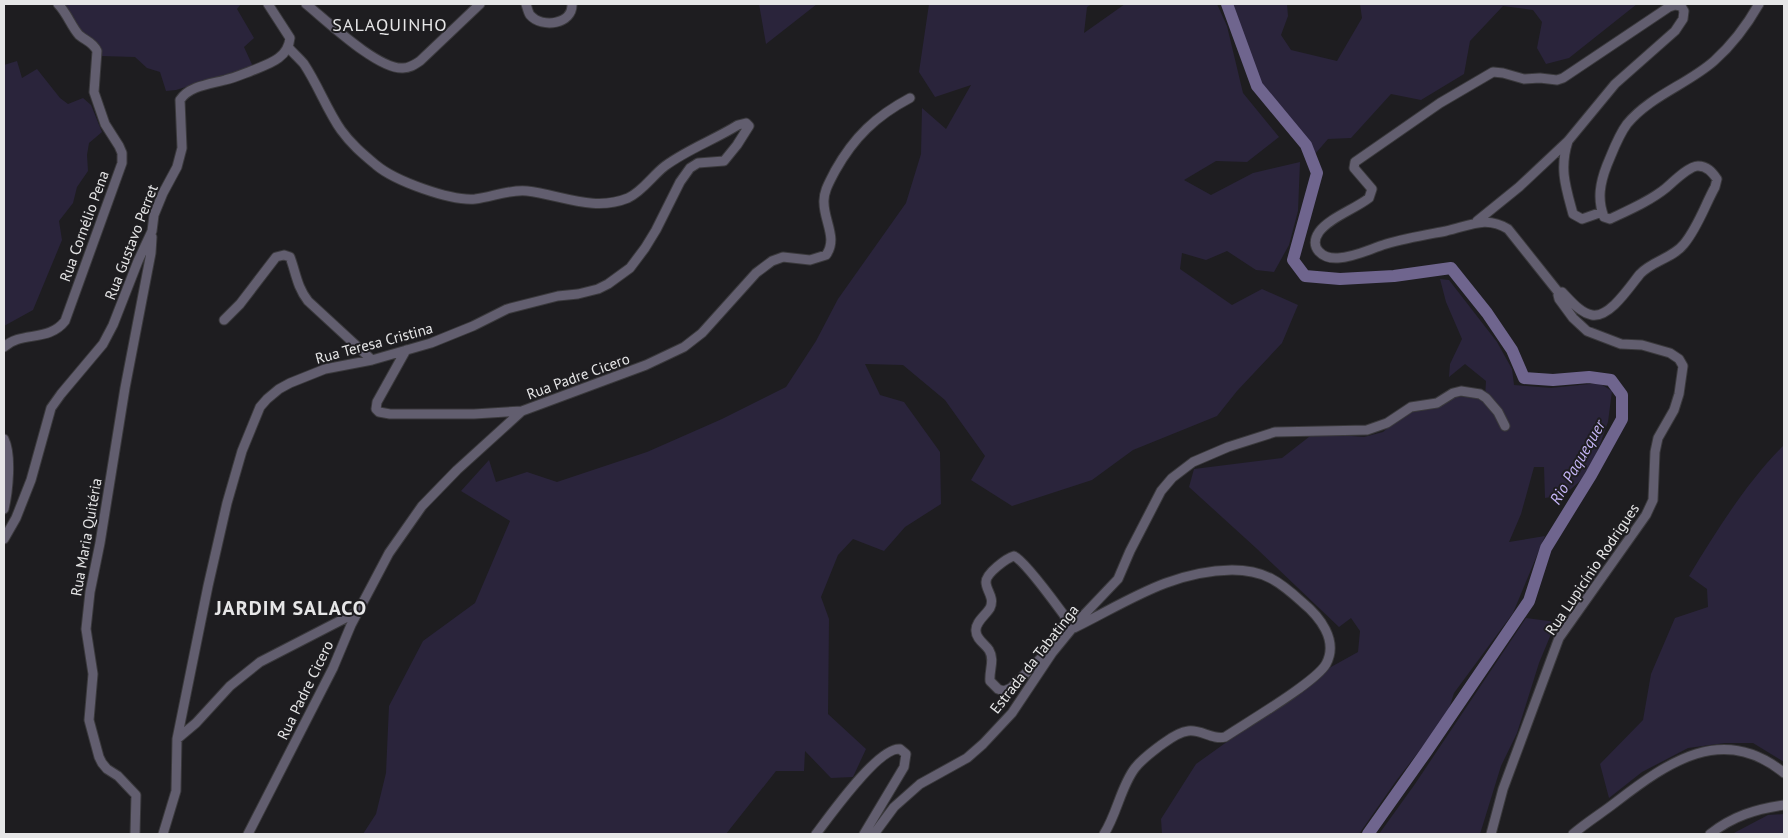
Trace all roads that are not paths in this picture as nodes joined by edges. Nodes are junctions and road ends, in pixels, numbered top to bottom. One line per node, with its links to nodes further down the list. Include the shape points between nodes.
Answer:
1 (58, 4): 16 (street, Rua Cornélio Pena, via 78,33 97,51 94,92 105,124 120,146 122,163 65,321 48,334 11,341)
2 (268, 4): 8 (street, via 290,38)
3 (306, 4): 4 (street, via 378,61 402,69 420,61)
4 (480, 4)
5 (526, 4): 6 (street, via 529,14 548,23 564,20 570,15)
6 (572, 4)
7 (1759, 4): 11 (street, via 1746,27 1714,61 1650,104 1626,125 1602,182)
8 (288, 48): 13 (street, Rua Gustavo Perret, via 273,62 230,79 192,89 183,95 179,105 182,135 179,161 158,204); 17 (street, Rua Teresa Cristina, via 303,64 341,130 354,146 378,167 403,181 456,197 472,199 526,191 589,203 628,198 686,152 738,126 749,124 724,161 698,163 690,168 645,248 630,268 615,279 598,289 508,309 432,343)
9 (910, 98): 19 (street, Rua Padre Cicero, via 874,122 854,140 843,156 825,195 824,210 831,237 826,255 810,260 784,258 772,261 756,273 702,333 684,347 646,365)
10 (1568, 141): 11 (street, via 1562,169 1573,214 1582,219); 12 (street); 12 (street, via 1615,84 1675,31 1683,19 1681,6 1669,7 1563,78 1524,79 1493,72 1433,108 1356,162 1354,168 1372,189 1369,198 1324,226 1315,240 1317,251 1322,255 1344,257 1414,236)
11 (1602, 212): 14 (street, via 1610,219 1623,213 1665,189 1692,167 1707,168 1716,179 1683,246 1642,272 1604,314 1592,315)
12 (1475, 223): 14 (street, via 1499,223 1508,229)
13 (152, 232): 23 (street, Rua Gustavo Perret, via 103,344 51,408 31,480); 30 (street, Rua Maria Quitéria, via 152,254 124,388 86,629 93,674 90,720 102,763 136,795)
14 (1559, 293): 37 (street, Rua Lupicínio Rodrigues, via 1559,299 1587,331 1621,344 1670,353 1679,358 1682,378 1674,410 1658,438 1653,500 1646,515 1560,638 1503,789)
15 (224, 320): 18 (street, via 276,257 284,254 290,257 302,293)
16 (4, 347)
17 (406, 350): 18 (street, Rua Teresa Cristina); 19 (street, via 377,402 379,412 474,414)
18 (372, 360): 27 (street, Rua Teresa Cristina, via 325,369 290,382 260,407 242,451 227,503)
19 (522, 411): 24 (street, Rua Padre Cicero, via 422,506 389,553)
20 (1506, 426): 25 (street, Estrada da Tabatinga, via 1486,398 1461,391 1437,403 1411,407 1367,430 1275,432 1203,457 1172,478 1161,491 1118,579)
21 (4, 439): 22 (street, via 8,475)
22 (4, 509)
23 (4, 539)
24 (359, 611): 27 (street, via 260,662 230,686); 32 (street, Rua Padre Cicero)
25 (1071, 630): 26 (street, Estrada da Tabatinga); 36 (street, via 1153,587 1185,577 1231,570 1264,574 1276,580 1316,614 1324,624 1329,640 1329,655 1322,670 1225,737 1189,731 1180,733 1151,753 1131,775 1116,814)
26 (1053, 649): 26 (street, via 1008,690 1002,691 992,684 992,656 976,631 992,601 987,578 1008,558 1014,556 1021,561 1065,616); 35 (street, Estrada da Tabatinga, via 1012,713 983,744 967,758 920,784 894,807)
27 (177, 739): 31 (street, Rua Teresa Cristina, via 176,791)
28 (1784, 773): 38 (street, via 1772,763 1744,751 1728,749 1685,757 1641,782)
29 (1784, 805): 39 (street, via 1748,812)
30 (135, 834)
31 (162, 834)
32 (248, 834)
33 (816, 834): 34 (street, via 870,768 894,749 900,749 906,754 904,767)
34 (864, 834)
35 (874, 834)
36 (1104, 834)
37 (1491, 834)
38 (1573, 834)
39 (1710, 834)

